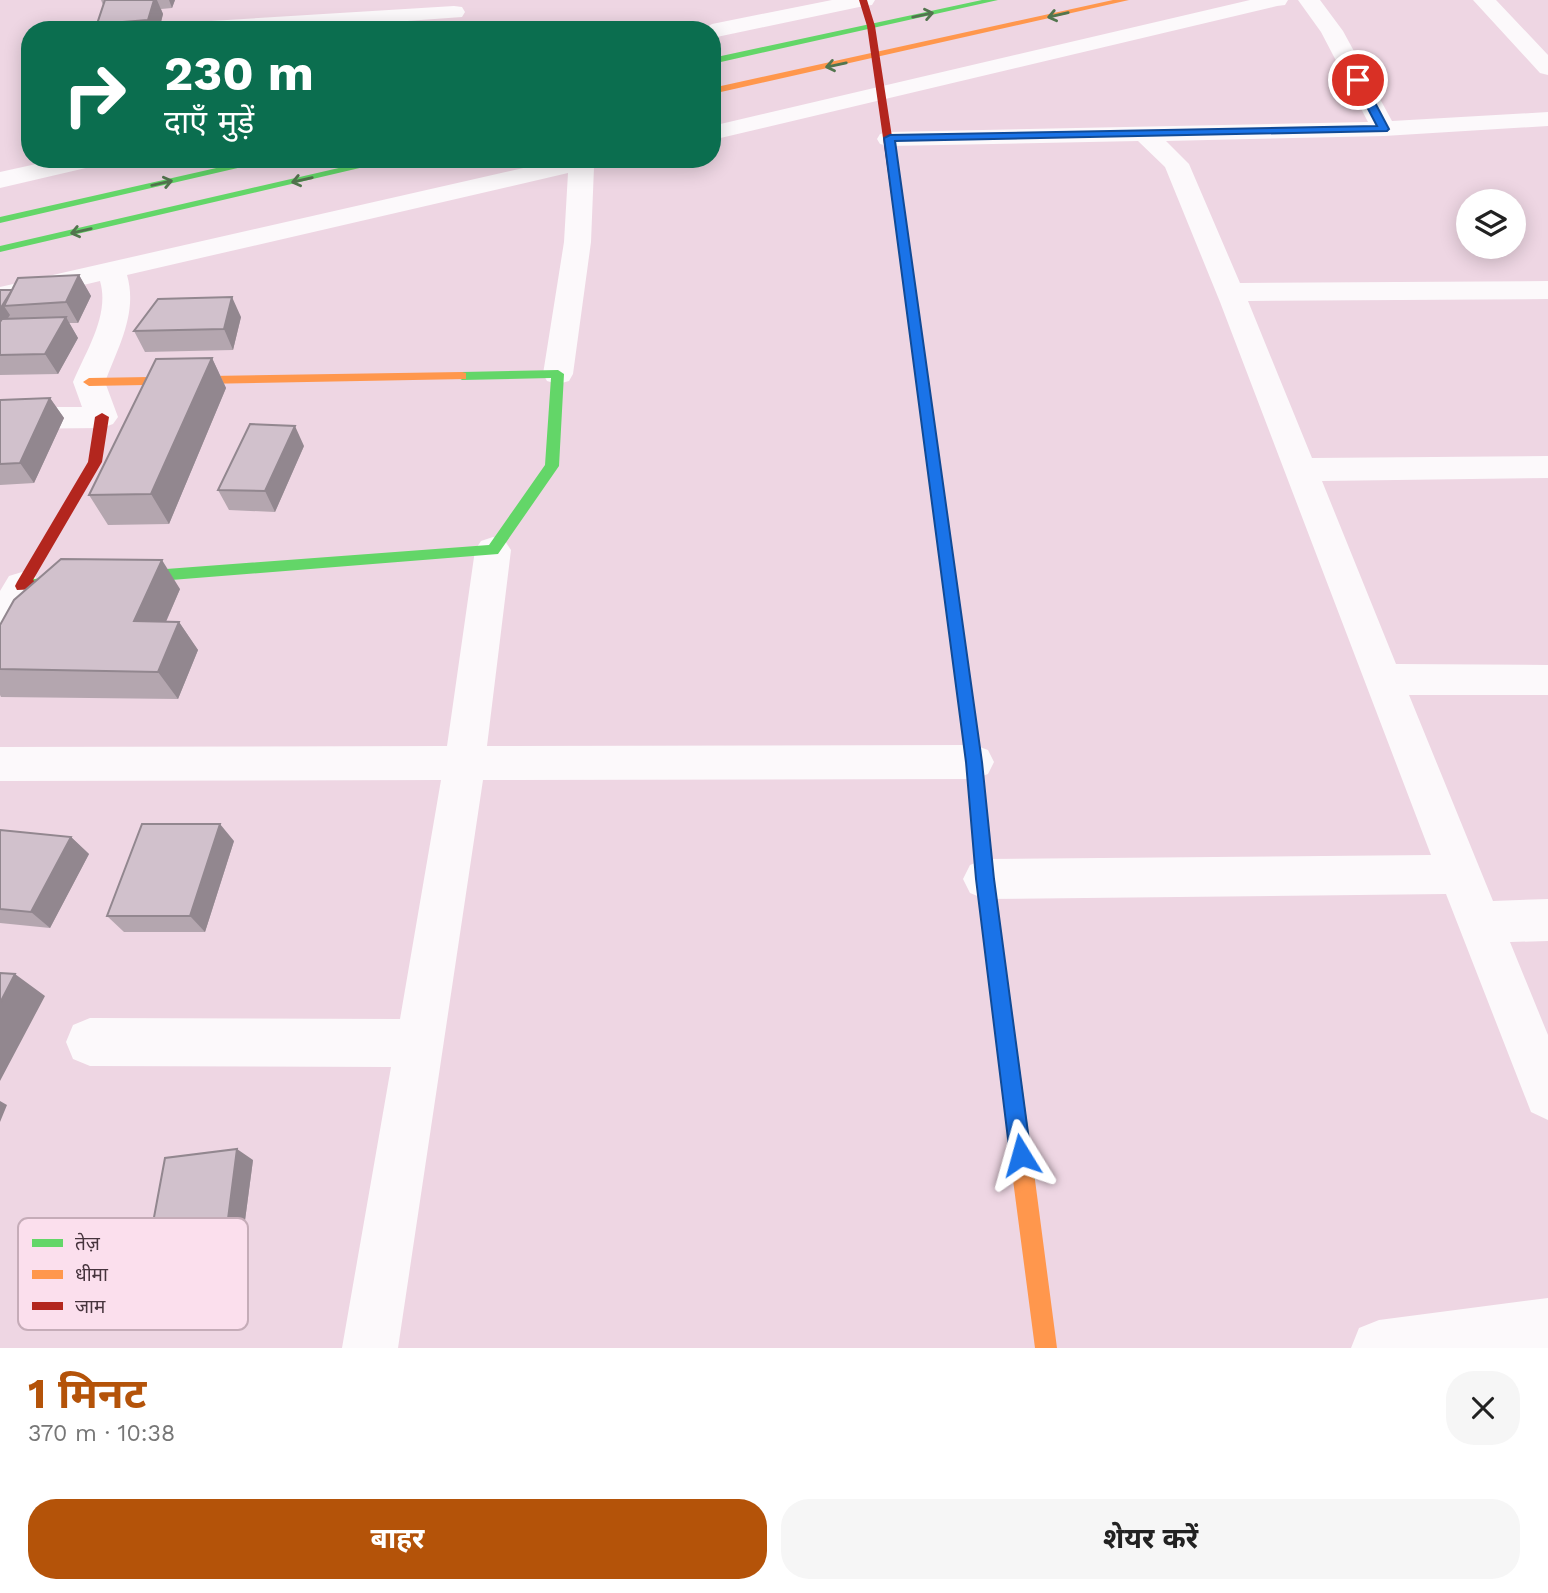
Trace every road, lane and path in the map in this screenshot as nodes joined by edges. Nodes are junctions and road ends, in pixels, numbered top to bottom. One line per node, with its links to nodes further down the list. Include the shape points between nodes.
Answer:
1 (864, 0): 9 (street); 10 (street)
2 (994, 0): 9 (street, one-way to 2)
3 (1125, 0): 11 (street, one-way to 11)
4 (1277, 0): 15 (street)
5 (1309, 0): 17 (street, via 1332,31)
6 (1484, 0): 13 (street)
7 (454, 12): 8 (street)
8 (237, 21)
9 (871, 26): 11 (street); 12 (street)
10 (721, 29)
11 (876, 56): 14 (street, one-way to 14); 15 (street)
12 (721, 59)
13 (1548, 68)
14 (721, 89)
15 (882, 91): 18 (street); 20 (street)
16 (1548, 119): 17 (street)
17 (1384, 129): 19 (street)
18 (721, 131)
19 (1144, 134): 20 (street); 31 (street, via 1176,164)
20 (890, 138): 44 (street)
21 (54, 168): 26 (street)
22 (230, 168): 27 (street, one-way to 22)
23 (354, 168): 28 (street, one-way to 28)
24 (558, 168): 29 (street)
25 (588, 168): 33 (street)
26 (0, 180)
27 (0, 219)
28 (0, 249)
29 (111, 270): 32 (street); 34 (street, via 118,294 114,321)
30 (1548, 290): 31 (street)
31 (1230, 292): 38 (street)
32 (0, 296)
33 (558, 374): 34 (street); 39 (street, via 552,466)
34 (89, 382): 35 (street)
35 (102, 417): 36 (street); 40 (street, via 94,462)
36 (0, 418)
37 (1548, 467): 38 (street)
38 (1301, 470): 41 (street)
39 (493, 550): 40 (street); 43 (street)
40 (8, 605)
41 (1383, 679): 42 (street); 46 (street)
42 (1548, 680)
43 (465, 762): 44 (street); 45 (street); 51 (street)
44 (974, 762): 47 (street)
45 (0, 764)
46 (1461, 874): 47 (street); 49 (street)
47 (985, 879): 55 (street)
48 (1548, 920): 49 (street)
49 (1479, 922): 52 (street)
50 (90, 1042): 51 (street)
51 (419, 1043): 54 (street)
52 (1548, 1095)
53 (1548, 1326): 56 (street)
54 (370, 1348)
55 (1046, 1348)
56 (1379, 1348)

